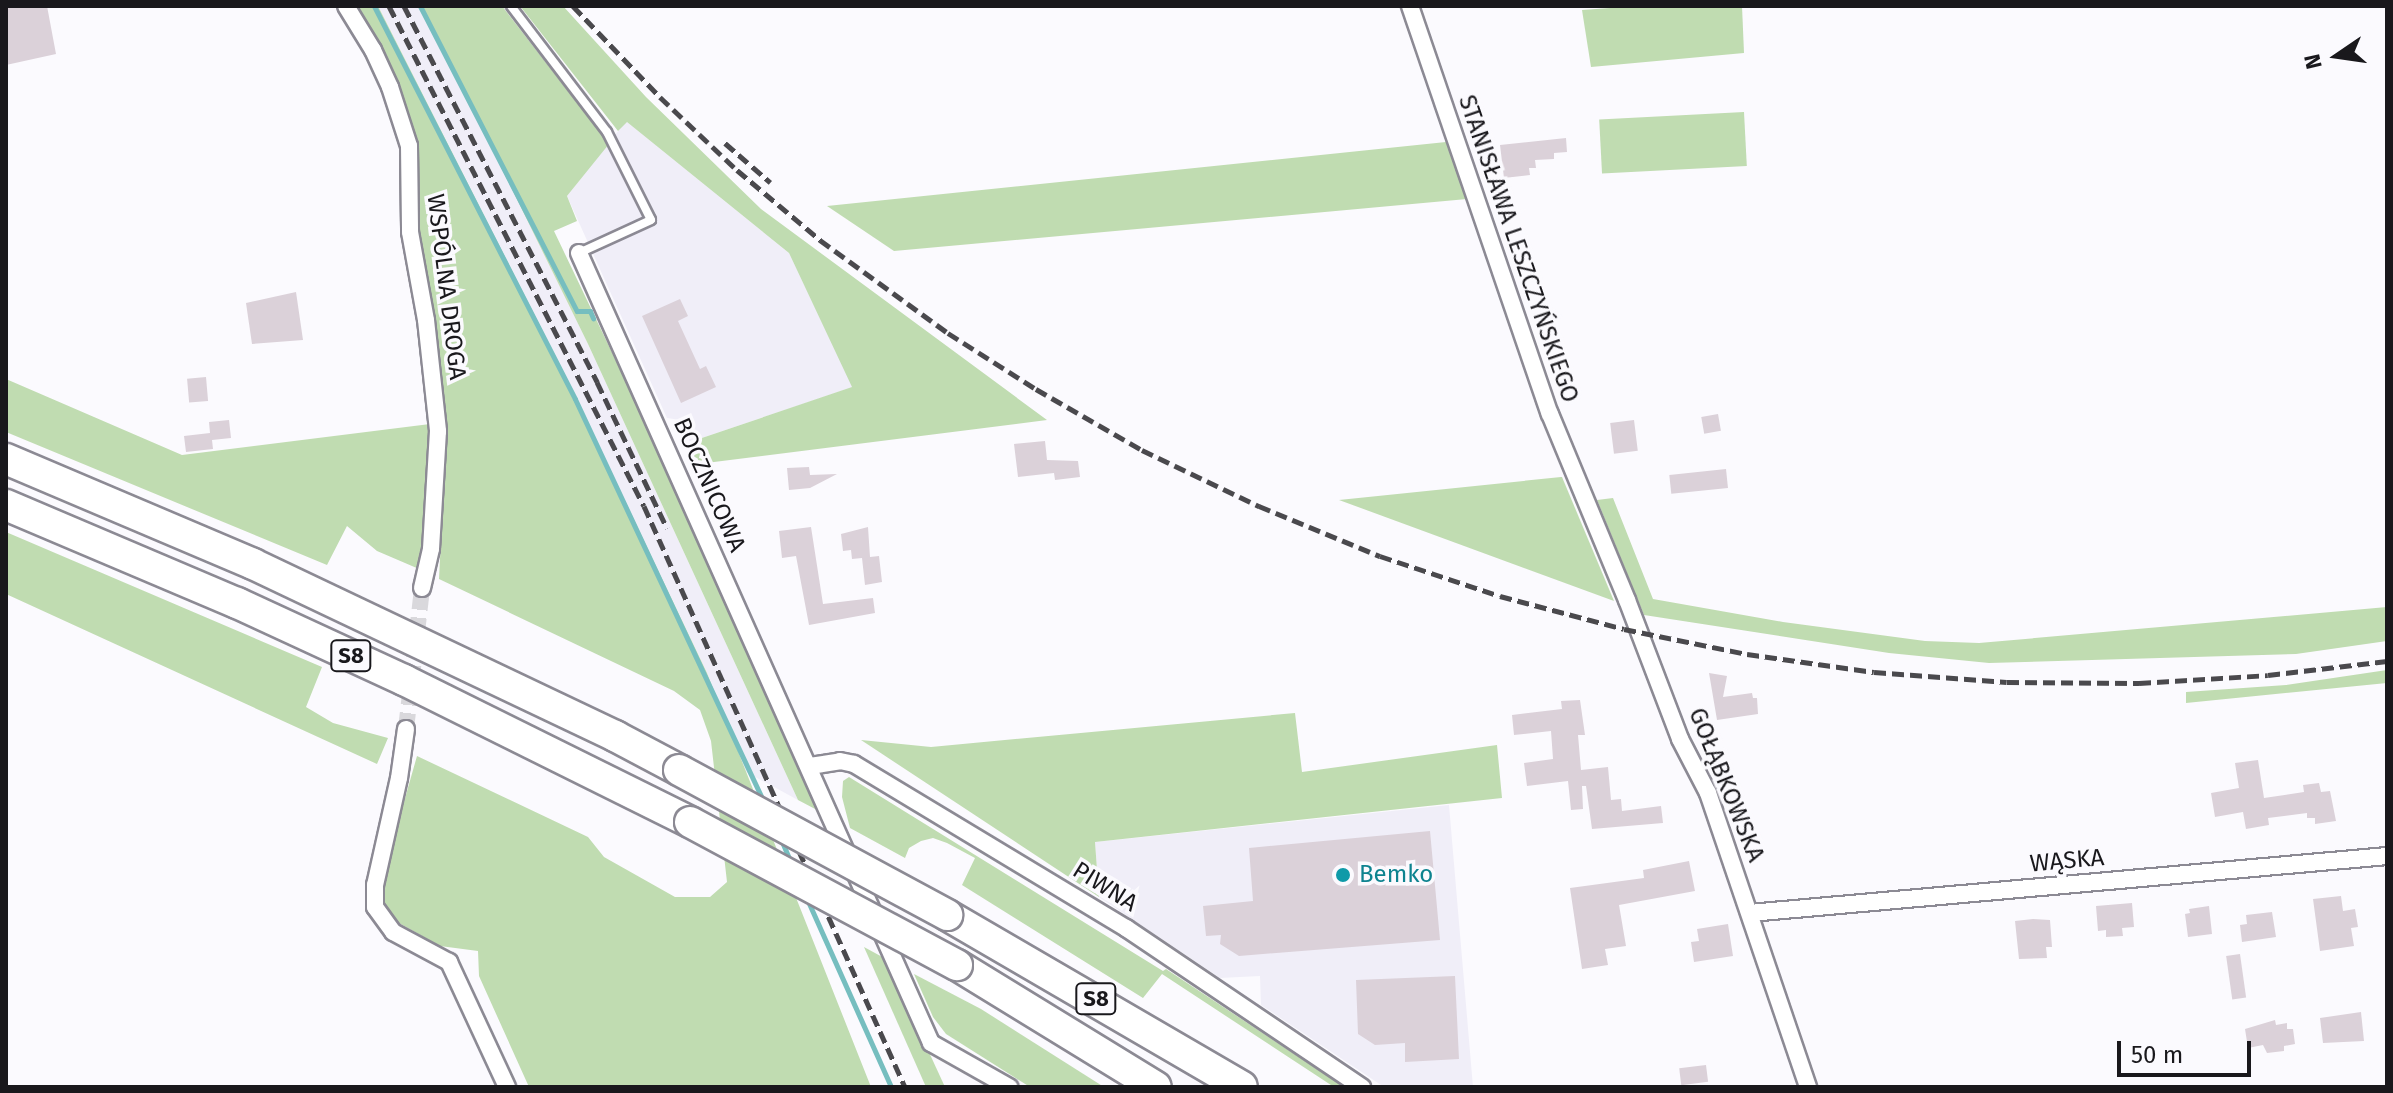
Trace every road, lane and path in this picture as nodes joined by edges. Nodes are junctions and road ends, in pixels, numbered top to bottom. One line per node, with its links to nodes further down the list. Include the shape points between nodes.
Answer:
1 (346, 6): 8 (street, WSPÓLNA DROGA, via 390,87 409,146 410,232 438,431 431,549)
2 (511, 6): 4 (lane, BOCZNICOWA, via 607,132 651,220)
3 (1410, 6): 7 (street, STANISŁAWA LESZCZYŃSKIEGO, via 1550,414)
4 (579, 253): 10 (street, BOCZNICOWA)
5 (6, 459): 16 (highway, S8, bridge, via 253,564 587,723 1064,980)
6 (6, 505): 15 (highway, S8, bridge, via 404,680 690,822 957,965)
7 (1588, 506): 12 (street, GOŁĄBKOWSKA, via 1680,739 1708,793)
8 (422, 588)
9 (406, 729): 13 (street, via 375,907 393,932 449,962)
10 (810, 766): 14 (street, BOCZNICOWA, via 931,1043); 17 (street, PIWNA, via 854,764 1126,928)
11 (2387, 856): 12 (street, WĄSKA)
12 (1750, 913): 18 (street, GOŁĄBKOWSKA)
13 (507, 1087)
14 (1009, 1087)
15 (1156, 1087)
16 (1242, 1087)
17 (1362, 1087)
18 (1808, 1087)

